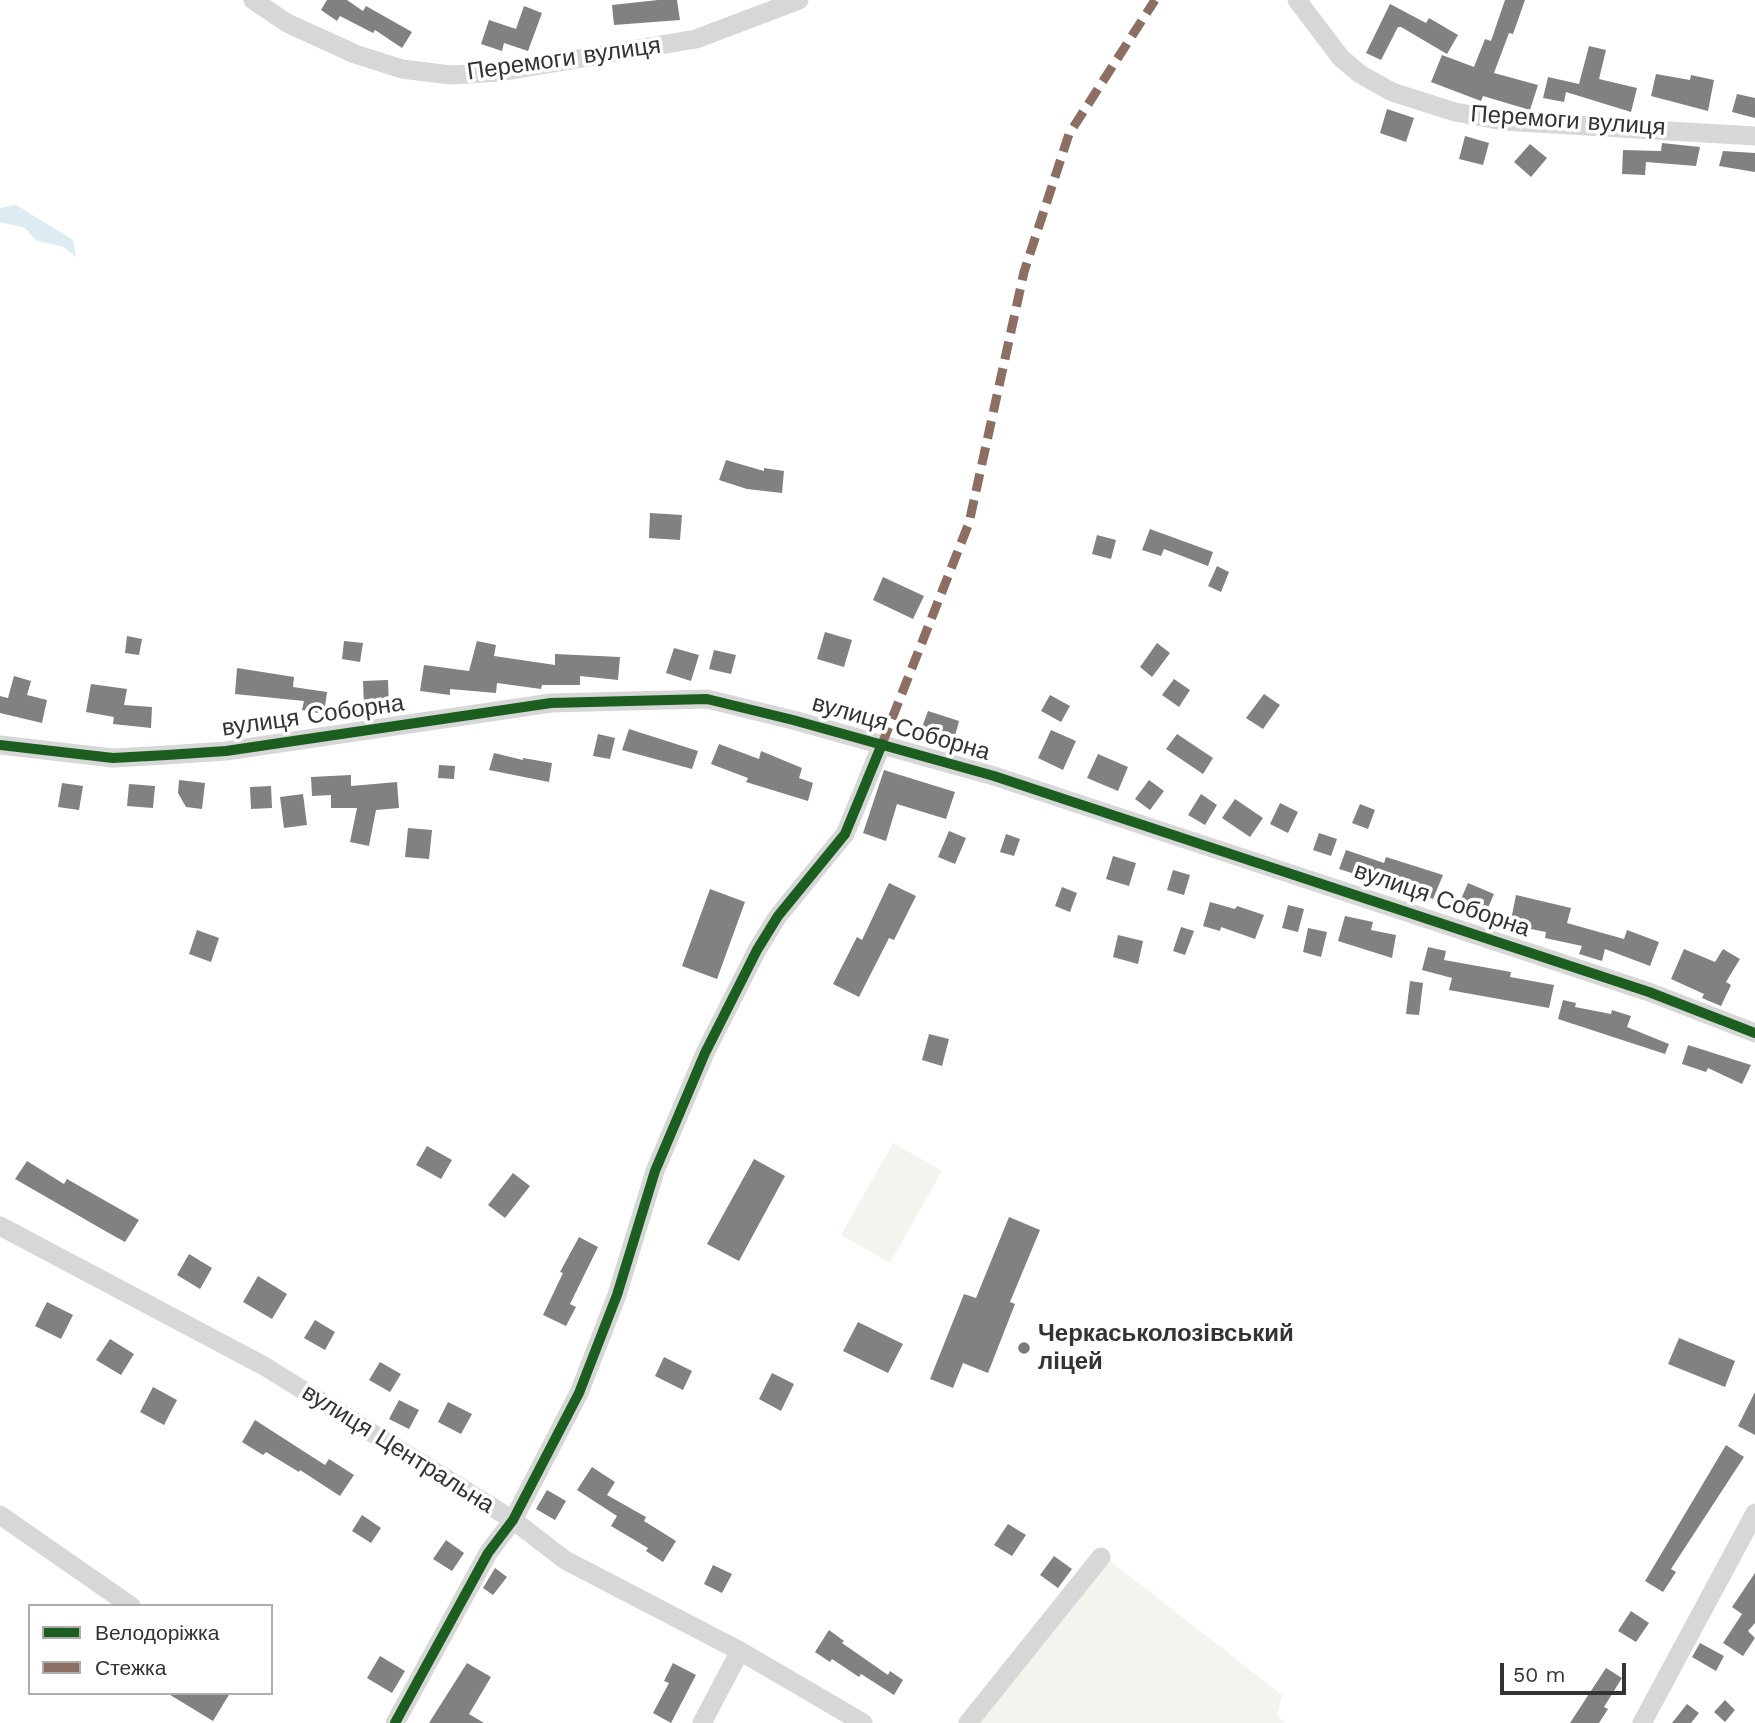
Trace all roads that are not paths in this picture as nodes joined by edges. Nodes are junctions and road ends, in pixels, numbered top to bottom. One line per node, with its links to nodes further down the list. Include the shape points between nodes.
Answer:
1 (253, 0): 2 (street, Перемоги вулиця, via 287,23 355,54 402,69 451,75 500,72 696,39)
2 (799, 0)
3 (1297, 0): 4 (street, Перемоги вулиця, via 1341,58 1360,74 1392,92 1455,112 1503,121)
4 (1755, 136)
5 (882, 744): 6 (street, вулиця Соборна, via 707,699 551,704 226,751 167,755 113,758); 7 (street, вулиця Соборна, via 1222,849); 11 (street, via 845,834 778,916 705,1053 655,1171 617,1295 579,1393)
6 (0, 745)
7 (1755, 1032)
8 (0, 1226): 11 (street, вулиця Центральна, via 264,1366)
9 (1755, 1513): 19 (street)
10 (0, 1514): 13 (street)
11 (513, 1520): 14 (street, вулиця Центральна, via 565,1560); 15 (street, via 488,1553)
12 (1101, 1556): 18 (street)
13 (128, 1604)
14 (740, 1651): 16 (street); 17 (street, вулиця Центральна)
15 (395, 1723)
16 (702, 1723)
17 (863, 1723)
18 (968, 1723)
19 (1642, 1723)

